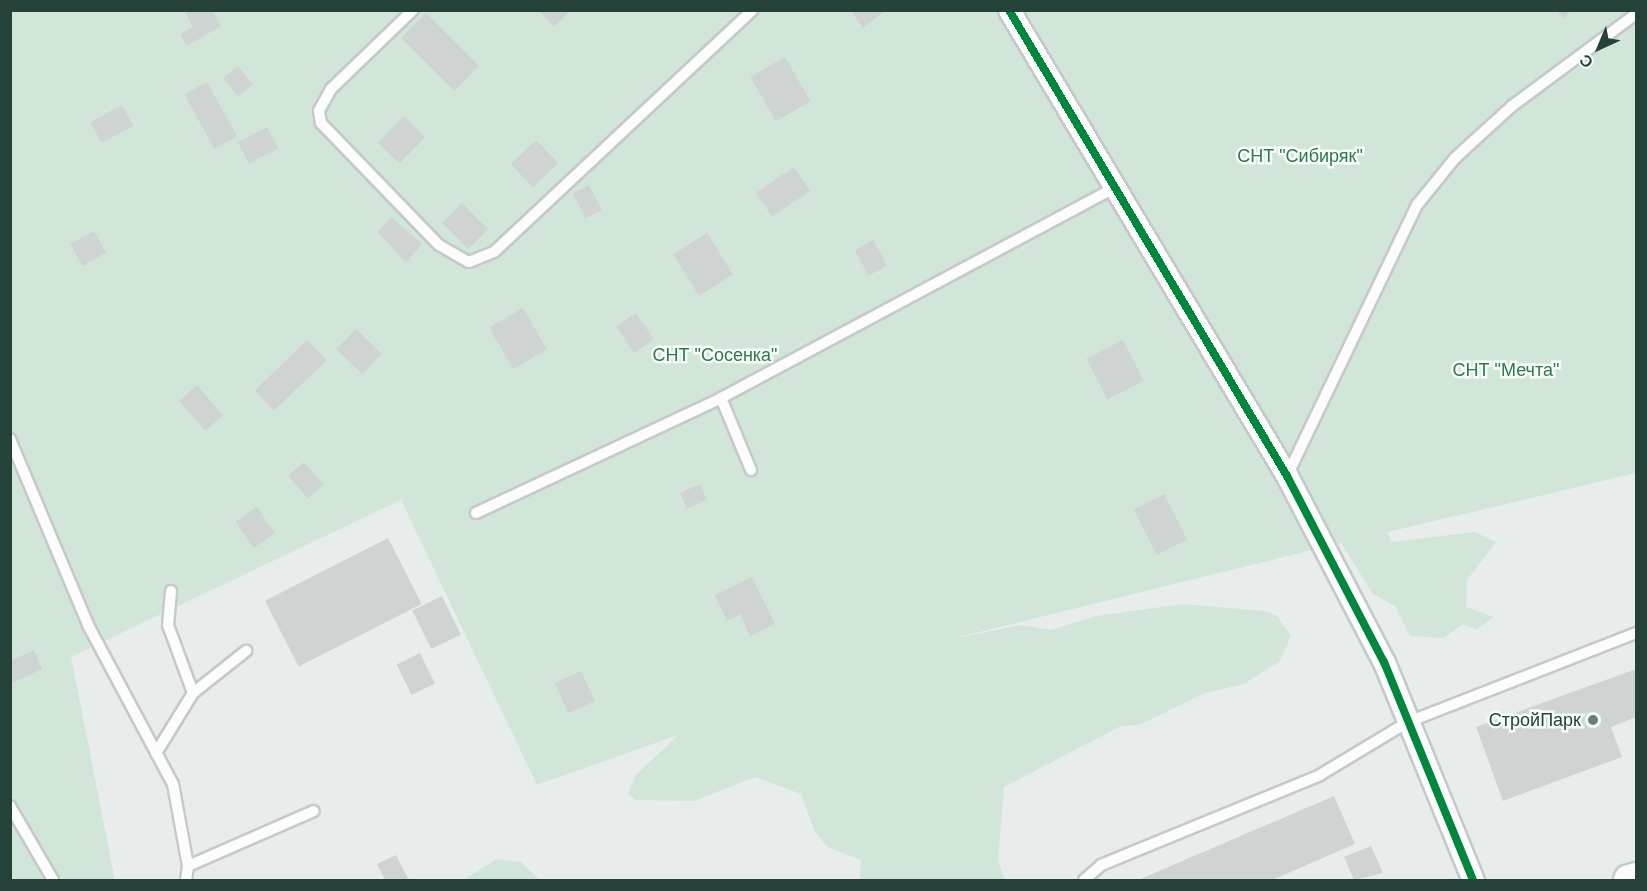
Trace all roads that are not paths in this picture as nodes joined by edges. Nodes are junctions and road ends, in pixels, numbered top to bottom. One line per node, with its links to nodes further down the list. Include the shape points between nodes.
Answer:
1 (413, 10): 2 (lane, via 331,89 319,111 321,123 440,245 469,262 494,252)
2 (753, 10)
3 (1009, 10): 5 (street)
4 (1636, 14): 9 (lane, via 1512,106 1455,158 1417,205)
5 (1118, 186): 6 (lane); 9 (street)
6 (721, 398): 8 (lane); 10 (lane)
7 (10, 439): 16 (lane, via 88,625)
8 (751, 470)
9 (1287, 476): 15 (street, via 1384,662)
10 (476, 513)
11 (171, 591): 14 (lane, via 168,625)
12 (1636, 633): 15 (lane)
13 (246, 651): 14 (lane)
14 (193, 693): 16 (lane)
15 (1408, 722): 23 (lane, via 1320,776 1101,865); 24 (street)
16 (156, 753): 19 (lane, via 173,784)
17 (10, 806): 21 (lane)
18 (314, 811): 19 (lane)
19 (188, 866): 22 (lane)
20 (1636, 878): 25 (main road)
21 (53, 880)
22 (186, 880)
23 (1083, 880)
24 (1473, 880)
25 (1629, 880)

